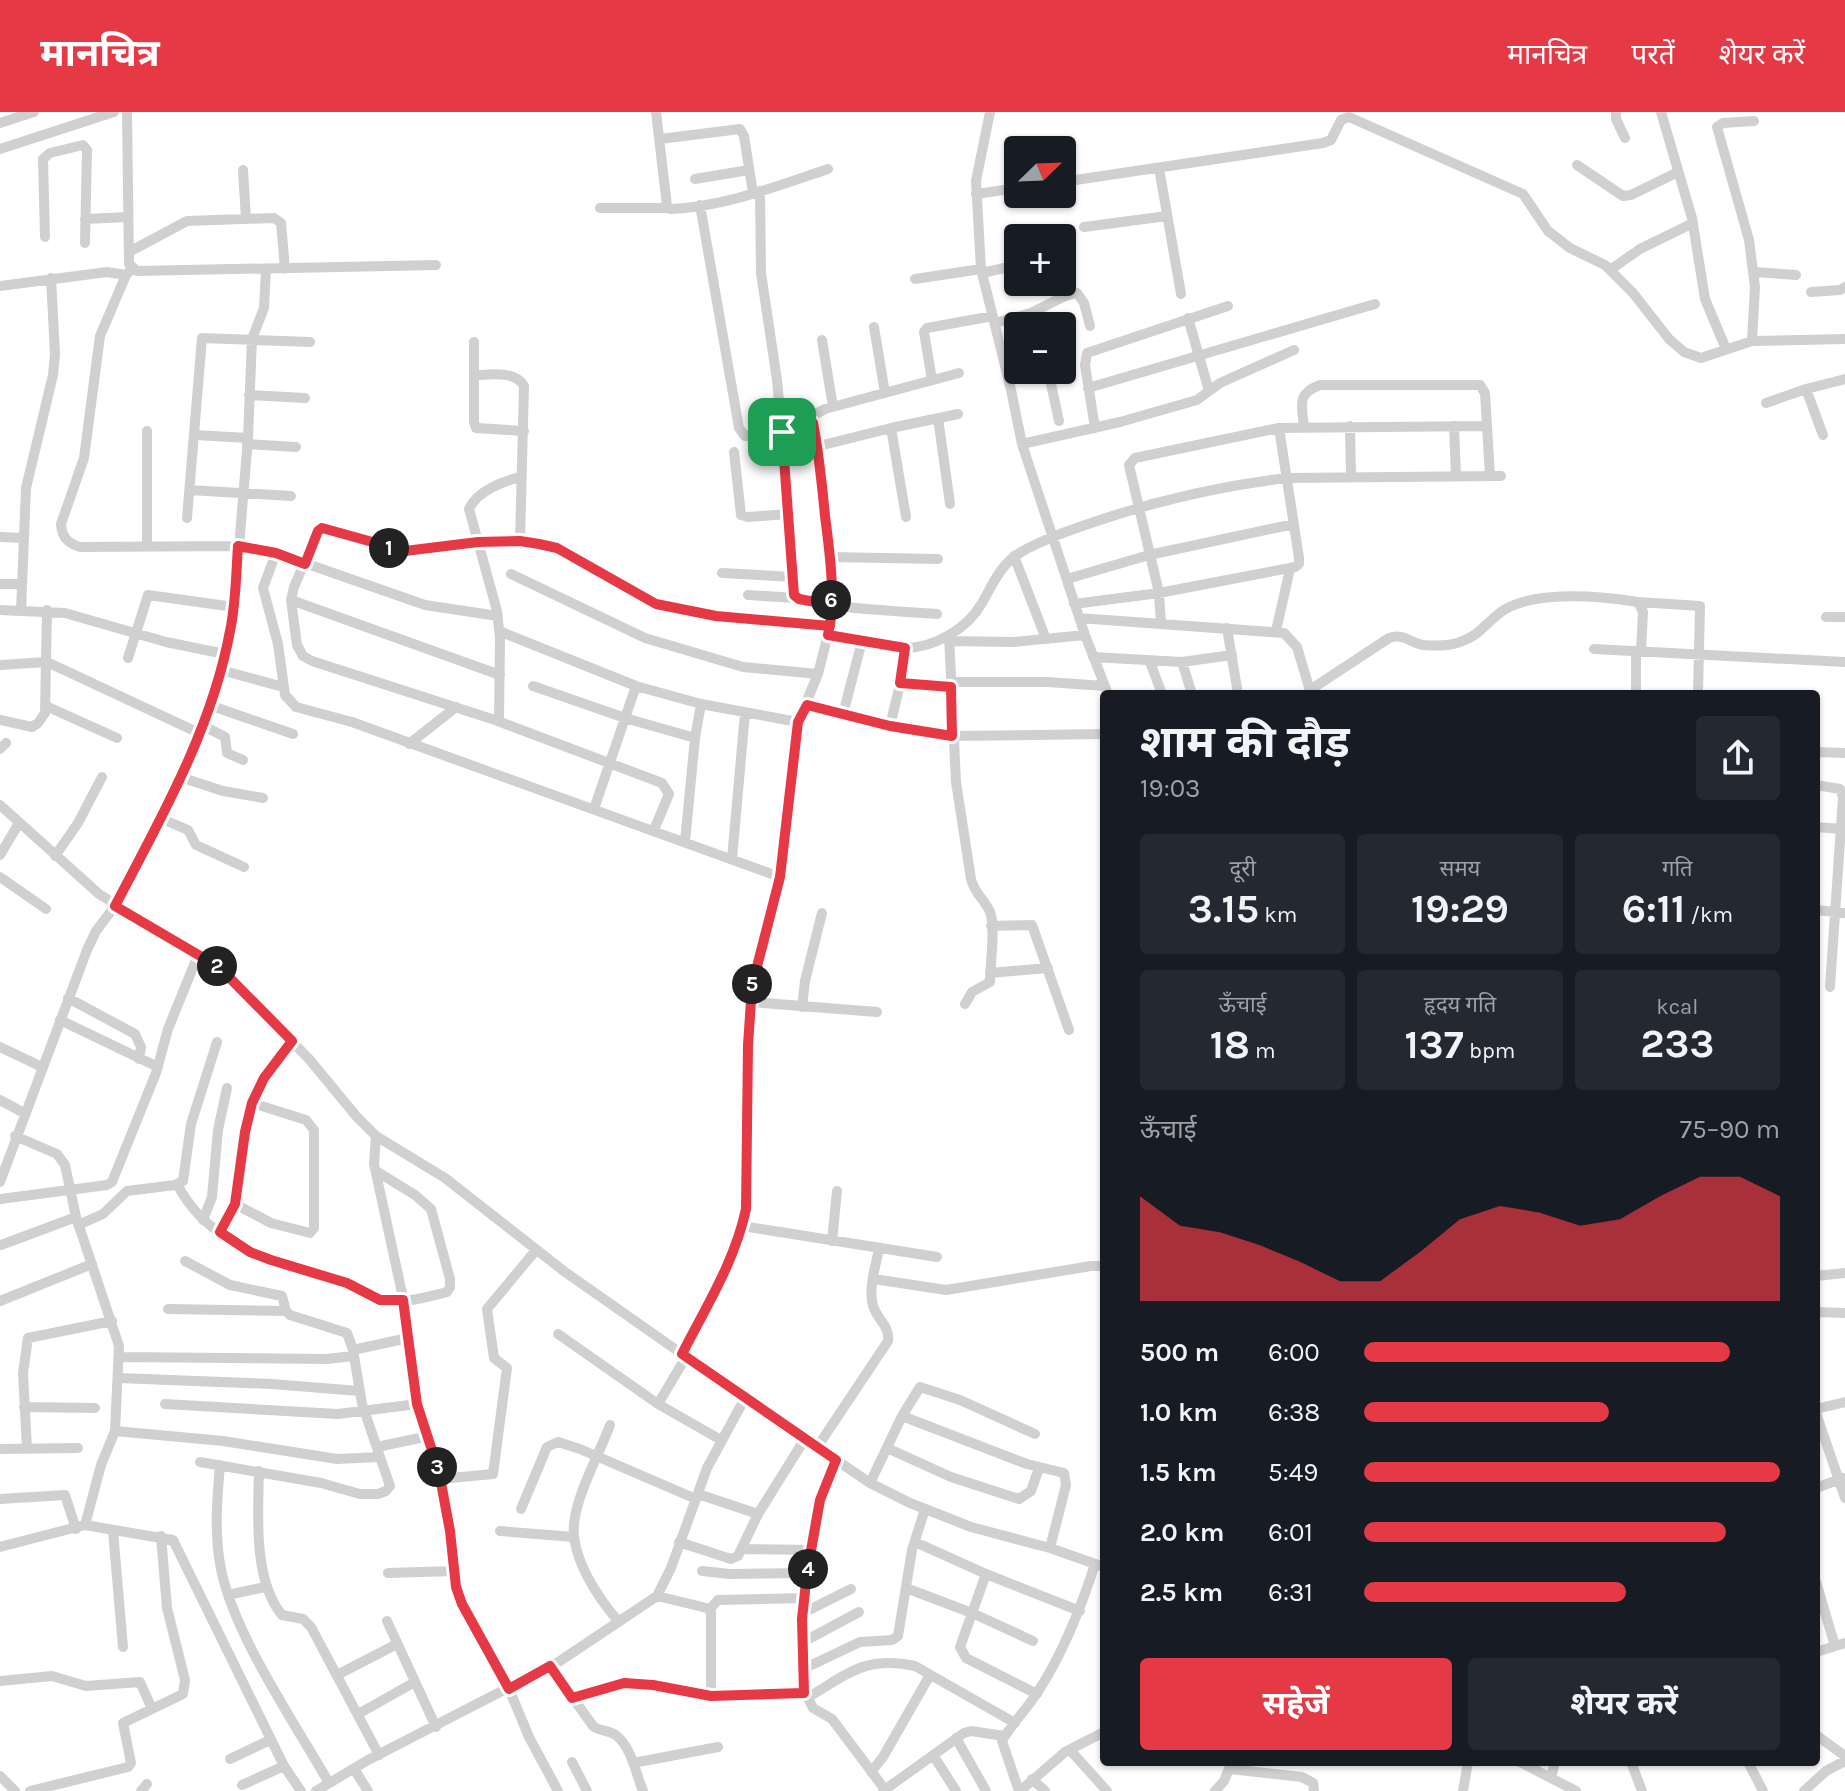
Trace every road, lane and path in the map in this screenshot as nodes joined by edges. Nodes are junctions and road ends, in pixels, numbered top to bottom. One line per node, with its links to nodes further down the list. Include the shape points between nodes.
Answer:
1 (34, 112): 10 (street)
2 (114, 112): 13 (street)
3 (127, 112): 29 (street)
4 (656, 112): 12 (street)
5 (990, 112): 24 (street)
6 (1616, 112): 11 (street)
7 (1661, 112): 19 (street)
8 (1341, 116): 15 (street, via 1335,136 1323,143); 41 (street, via 1523,194 1553,236)
9 (1754, 121): 44 (street, via 1717,127 1746,221)
10 (0, 123)
11 (1625, 138)
12 (660, 139): 18 (street, via 740,129); 27 (street)
13 (0, 149)
14 (1577, 165): 19 (street, via 1623,196)
15 (1159, 168): 21 (street); 28 (street)
16 (828, 169): 23 (street)
17 (243, 170): 31 (street)
18 (749, 170): 20 (street); 23 (street)
19 (1678, 172): 32 (street)
20 (695, 179)
21 (1076, 180)
22 (1004, 190): 24 (street)
23 (756, 192): 25 (street); 94 (street, via 762,285)
24 (976, 194): 42 (street)
25 (700, 205): 27 (street); 94 (street, via 739,428 745,436)
26 (600, 208): 27 (street)
27 (669, 208)
28 (1167, 216): 33 (street); 51 (street)
29 (128, 217): 30 (street); 36 (street)
30 (85, 219): 34 (street, via 87,150 78,144 43,159); 35 (street)
31 (246, 219): 36 (street, via 187,221); 40 (street, via 280,221)
32 (1693, 223): 41 (street); 65 (street, via 1705,299)
33 (1084, 227)
34 (45, 237)
35 (85, 243)
36 (129, 252): 43 (street)
37 (436, 265): 40 (street)
38 (1004, 267): 42 (street)
39 (266, 269): 40 (street); 43 (street); 59 (street, via 264,308)
40 (285, 269)
41 (1610, 270): 65 (street, via 1684,352 1701,358)
42 (981, 271): 47 (street); 56 (street)
43 (129, 272): 46 (street); 120 (street, via 100,336 84,458 61,524 66,541 80,547)
44 (1754, 272): 45 (street); 62 (street)
45 (1796, 275)
46 (51, 278): 48 (street); 117 (street, via 53,375 26,488)
47 (915, 279)
48 (0, 286)
49 (1845, 287): 50 (street)
50 (1811, 292)
51 (1181, 294)
52 (1375, 304): 67 (street)
53 (1228, 306): 55 (street)
54 (1036, 311): 56 (street); 57 (street, via 1077,293)
55 (1188, 318): 67 (street); 73 (street, via 1087,353)
56 (994, 319): 71 (street, via 927,328); 98 (street)
57 (1090, 326)
58 (874, 327): 76 (street)
59 (252, 339): 63 (street); 77 (street); 95 (street, via 202,338)
60 (1845, 339): 62 (street)
61 (822, 340): 80 (street)
62 (1752, 341): 65 (street)
63 (310, 342)
64 (474, 342): 69 (street)
65 (1726, 349)
66 (1294, 350): 75 (street)
67 (1199, 358): 73 (street); 75 (street)
68 (959, 373): 71 (street)
69 (474, 375): 93 (street, via 519,378 524,386); 93 (street, via 476,428)
70 (1845, 379): 74 (street)
71 (932, 380): 76 (street)
72 (1051, 384): 83 (street)
73 (1088, 388): 90 (street)
74 (1806, 389): 79 (street); 96 (street)
75 (1209, 391): 90 (street, via 1197,400)
76 (885, 393): 80 (street)
77 (249, 395): 78 (street); 97 (street)
78 (305, 398)
79 (1766, 403)
80 (833, 407): 84 (street, via 813,414)
81 (958, 414): 82 (street)
82 (938, 418): 89 (street); 109 (street)
83 (1059, 421)
84 (813, 423): 94 (street); 99 (street)
85 (1350, 426): 86 (street); 88 (street); 104 (street)
86 (1454, 426): 87 (street); 102 (street)
87 (1486, 426): 88 (street, via 1480,385 1320,385 1305,393); 102 (street, via 1495,476)
88 (1304, 427): 91 (street)
89 (891, 428): 99 (street); 112 (street)
90 (1095, 428): 98 (street)
91 (1279, 428): 105 (street); 110 (street, via 1135,458 1129,465)
92 (147, 431): 120 (street)
93 (524, 431): 103 (street)
94 (782, 432): 111 (street)
95 (195, 435): 97 (street); 106 (street)
96 (1823, 435)
97 (247, 441): 100 (street); 107 (street)
98 (1022, 444): 116 (street)
99 (819, 446): 125 (street)
100 (296, 447)
101 (734, 452): 111 (street, via 741,515)
102 (1456, 476): 104 (street)
103 (521, 477): 118 (street); 119 (street, via 499,483 469,505)
104 (1351, 477): 105 (street)
105 (1287, 478): 110 (street); 114 (street)
106 (190, 490): 107 (street); 113 (street)
107 (243, 492): 108 (street); 121 (street)
108 (291, 496)
109 (950, 504)
110 (1138, 507): 116 (street); 123 (street)
111 (789, 514): 131 (street)
112 (906, 517)
113 (187, 518)
114 (1294, 524): 123 (street); 128 (street, via 1299,564)
115 (0, 537): 117 (street)
116 (1054, 537): 124 (street); 132 (street)
117 (23, 538): 134 (street)
118 (520, 541): 119 (street); 154 (street, via 557,548 656,604)
119 (478, 542): 127 (street, via 397,551 322,528); 147 (street)
120 (147, 546): 121 (street)
121 (238, 546): 122 (street); 142 (street)
122 (276, 553): 127 (street); 181 (street, via 263,588)
123 (1149, 555): 132 (street); 135 (street)
124 (1014, 556): 158 (street, via 998,572 975,614); 159 (street)
125 (830, 557): 126 (street); 141 (street)
126 (938, 559)
127 (305, 564): 138 (street); 147 (street, via 425,605)
128 (1290, 569): 135 (street); 155 (street)
129 (722, 573): 131 (street)
130 (511, 574): 175 (street, via 645,638 743,667)
131 (794, 577): 137 (street)
132 (1067, 579): 140 (street)
133 (0, 584): 134 (street)
134 (22, 584): 145 (street)
135 (1159, 593): 140 (street); 151 (street)
136 (748, 595): 137 (street)
137 (796, 598): 141 (street)
138 (291, 600): 176 (street); 194 (street, via 297,645 307,658)
139 (1638, 602): 163 (street, via 1643,612); 165 (street, via 1700,606); 187 (street, via 1534,599 1507,608 1460,643 1426,645 1396,635)
140 (1074, 604): 150 (street)
141 (832, 605): 146 (street); 154 (street)
142 (234, 607): 156 (street, via 148,595); 164 (street)
143 (0, 610): 145 (street)
144 (47, 610): 145 (street); 156 (street); 169 (street)
145 (21, 611)
146 (937, 614)
147 (498, 616): 153 (street)
148 (1826, 617): 149 (street)
149 (1845, 617)
150 (1079, 618): 151 (street); 157 (street)
151 (1161, 624): 152 (street)
152 (1227, 628): 155 (street); 166 (street)
153 (499, 631): 176 (street); 180 (street)
154 (829, 631): 160 (street); 175 (street)
155 (1276, 631): 186 (street, via 1297,647)
156 (137, 633): 164 (street); 168 (street)
157 (1085, 635): 159 (street); 167 (street)
158 (949, 638): 159 (street); 161 (street); 178 (street)
159 (1046, 639)
160 (862, 641): 161 (street); 196 (street)
161 (905, 648): 177 (street)
162 (1594, 649): 163 (street)
163 (1638, 651): 165 (street); 188 (street)
164 (225, 654): 174 (street)
165 (1699, 654): 172 (street); 189 (street)
166 (1232, 655): 171 (street); 185 (street)
167 (1093, 657): 170 (street); 182 (street)
168 (128, 658)
169 (47, 662): 173 (street); 193 (street); 202 (street)
170 (1150, 662): 171 (street); 183 (street)
171 (1182, 662): 184 (street)
172 (1845, 662)
173 (0, 665)
174 (221, 670): 181 (street); 191 (street)
175 (818, 674): 192 (street)
176 (500, 675): 199 (street)
177 (900, 683): 178 (street); 201 (street)
178 (951, 684): 182 (street, via 1047,682); 205 (street)
179 (533, 686): 197 (street)
180 (636, 686): 190 (street); 197 (street)
181 (283, 687): 208 (street, via 296,707)
182 (1106, 690)
183 (1160, 690)
184 (1191, 690)
185 (1237, 690)
186 (1310, 690)
187 (1314, 690)
188 (1636, 690)
189 (1698, 690)
190 (701, 704): 195 (street); 207 (street)
191 (209, 705): 202 (street); 203 (street)
192 (807, 705): 196 (street); 200 (street)
193 (46, 706): 198 (street, via 32,727); 206 (street)
194 (456, 707): 199 (street); 208 (street)
195 (745, 713): 200 (street); 227 (street)
196 (843, 714): 201 (street)
197 (625, 718): 207 (street); 212 (street)
198 (0, 720)
199 (499, 721): 212 (street)
200 (798, 722): 230 (street)
201 (890, 726): 205 (street)
202 (200, 729): 211 (street, via 225,737 227,753); 214 (street)
203 (293, 734)
204 (1100, 734): 205 (street)
205 (952, 736): 236 (street, via 973,889 989,911)
206 (117, 738)
207 (695, 738): 224 (street)
208 (409, 744): 218 (street)
209 (1820, 752): 210 (street)
210 (1845, 753)
211 (243, 760)
212 (609, 764): 218 (street); 223 (street, via 667,787)
213 (102, 777): 226 (street)
214 (180, 777): 216 (street); 219 (street)
215 (1820, 785): 222 (street, via 1842,793)
216 (263, 798)
217 (0, 805): 220 (street)
218 (594, 809): 223 (street)
219 (162, 819): 228 (street, via 188,830 196,845); 231 (street)
220 (19, 823): 225 (street); 226 (street)
221 (1820, 827): 222 (street)
222 (1841, 829): 234 (street)
223 (654, 830): 224 (street)
224 (685, 842): 227 (street)
225 (0, 855)
226 (55, 856): 231 (street)
227 (732, 859): 230 (street)
228 (244, 867)
229 (0, 877): 232 (street)
230 (780, 877): 242 (street, via 756,962)
231 (115, 906): 237 (street); 241 (street, via 91,940)
232 (46, 909)
233 (1820, 910): 234 (street)
234 (1840, 912): 240 (street)
235 (822, 913): 244 (street)
236 (991, 926): 238 (street, via 1032,925); 239 (street)
237 (198, 955): 248 (street, via 219,967); 253 (street)
238 (1048, 968): 239 (street); 247 (street)
239 (990, 973): 243 (street, via 989,983 972,992)
240 (1830, 987)
241 (68, 998): 246 (street); 251 (street, via 135,1034)
242 (751, 1002): 244 (street); 269 (street)
243 (965, 1004)
244 (802, 1007): 245 (street)
245 (877, 1012)
246 (60, 1020): 251 (street); 252 (street)
247 (1069, 1030)
248 (292, 1041): 256 (street); 259 (street)
249 (217, 1042): 262 (street, via 191,1124 183,1181)
250 (0, 1047): 252 (street)
251 (139, 1059): 253 (street)
252 (42, 1067): 257 (street)
253 (158, 1067): 263 (street, via 112,1182)
254 (227, 1088): 267 (street, via 212,1197)
255 (0, 1100): 257 (street)
256 (252, 1103): 266 (street); 266 (street, via 306,1120 314,1130 314,1228 310,1233 271,1223)
257 (24, 1113): 258 (street)
258 (15, 1136): 261 (street); 263 (street, via 57,1154)
259 (376, 1136): 260 (street); 274 (street, via 445,1178)
260 (376, 1171): 282 (street); 282 (street, via 431,1209 450,1279 447,1292)
261 (0, 1182)
262 (177, 1184): 267 (street); 268 (street, via 127,1191 103,1214)
263 (70, 1190): 265 (street); 268 (street)
264 (837, 1191): 271 (street)
265 (0, 1199)
266 (235, 1204): 270 (street)
267 (203, 1220): 270 (street)
268 (77, 1221): 272 (street); 277 (street)
269 (742, 1226): 271 (street); 292 (street)
270 (220, 1232): 282 (street, via 271,1260 347,1283 380,1300)
271 (832, 1241): 273 (street)
272 (1, 1245)
273 (879, 1248): 275 (street); 281 (street)
274 (536, 1250): 292 (street); 326 (street, via 487,1309 494,1358 507,1368 493,1474)
275 (937, 1257)
276 (185, 1261): 285 (street, via 230,1285 282,1296)
277 (92, 1264): 283 (street); 288 (street)
278 (1100, 1266): 281 (street, via 960,1290)
279 (1845, 1273): 280 (street)
280 (1820, 1276)
281 (874, 1279): 313 (street, via 873,1305 888,1341)
282 (403, 1300): 290 (street)
283 (0, 1301)
284 (168, 1309): 285 (street)
285 (286, 1311): 291 (street, via 345,1331)
286 (1820, 1312): 287 (street)
287 (1845, 1313)
288 (112, 1321): 293 (street); 301 (street, via 28,1338)
289 (558, 1334): 300 (street)
290 (408, 1338): 291 (street); 299 (street)
291 (353, 1353): 293 (street, via 327,1359); 295 (street)
292 (684, 1355): 296 (street); 300 (street)
293 (120, 1357): 294 (street)
294 (119, 1378): 295 (street); 307 (street)
295 (359, 1391): 304 (street)
296 (745, 1398): 310 (street); 311 (street)
297 (1845, 1402): 303 (street)
298 (165, 1404): 304 (street)
299 (417, 1404): 304 (street); 309 (street)
300 (658, 1404): 311 (street)
301 (24, 1407): 302 (street); 317 (street)
302 (95, 1408)
303 (1820, 1410)
304 (365, 1412): 318 (street)
305 (902, 1416): 308 (street, via 923,1386); 315 (street); 323 (street)
306 (610, 1425): 319 (street)
307 (115, 1431): 318 (street, via 337,1459); 335 (street)
308 (1035, 1434)
309 (429, 1436): 318 (street); 326 (street)
310 (806, 1437): 313 (street); 334 (street)
311 (721, 1440): 329 (street)
312 (1820, 1444): 325 (street)
313 (818, 1446): 320 (street)
314 (78, 1448): 317 (street)
315 (887, 1448): 323 (street, via 1019,1499 1031,1491); 327 (street)
316 (0, 1449): 317 (street)
317 (27, 1449)
318 (378, 1452): 324 (street, via 389,1489 370,1495)
319 (599, 1457): 329 (street); 332 (street, via 551,1444); 339 (street, via 578,1506)
320 (836, 1460): 327 (street); 345 (street, via 820,1500)
321 (200, 1462): 322 (street)
322 (220, 1465): 324 (street); 356 (street, via 215,1516)
323 (1039, 1468): 343 (street, via 1060,1470 1066,1479)
324 (259, 1471): 352 (street)
325 (1842, 1478): 328 (street); 330 (street)
326 (440, 1479): 347 (street)
327 (870, 1483): 333 (street)
328 (1820, 1486)
329 (697, 1496): 334 (street); 340 (street)
330 (1845, 1498)
331 (0, 1499): 335 (street, via 65,1495)
332 (521, 1509)
333 (925, 1509): 341 (street); 343 (street)
334 (758, 1514): 344 (street)
335 (81, 1527): 336 (street); 342 (street)
336 (113, 1531): 338 (street); 370 (street)
337 (500, 1531): 339 (street)
338 (161, 1536): 383 (street, via 165,1595 185,1680 179,1698); 391 (street, via 177,1545)
339 (574, 1537): 365 (street, via 596,1594)
340 (679, 1542): 344 (street, via 731,1559); 357 (street)
341 (915, 1542): 351 (street); 353 (street)
342 (0, 1547)
343 (1050, 1548): 346 (street)
344 (742, 1549): 345 (street)
345 (811, 1550): 350 (street)
346 (1100, 1565): 360 (street)
347 (454, 1571): 349 (street); 378 (street, via 462,1604)
348 (702, 1571): 350 (street)
349 (388, 1573)
350 (807, 1573): 358 (street)
351 (986, 1574): 360 (street); 363 (street)
352 (265, 1587): 356 (street); 374 (street, via 282,1615 307,1622)
353 (906, 1588): 363 (street); 373 (street, via 896,1638 860,1642)
354 (851, 1589): 362 (street)
355 (1820, 1592): 369 (street)
356 (228, 1595): 413 (street)
357 (657, 1596): 359 (street); 365 (street)
358 (804, 1598): 359 (street, via 718,1600); 362 (street)
359 (709, 1610): 381 (street)
360 (1080, 1611): 379 (street)
361 (859, 1612): 367 (street)
362 (803, 1613): 367 (street)
363 (972, 1613): 366 (street); 379 (street, via 960,1647 963,1655)
364 (387, 1621): 368 (street)
365 (619, 1622): 372 (street)
366 (1033, 1641)
367 (803, 1642): 373 (street)
368 (397, 1644): 374 (street); 377 (street)
369 (1840, 1644): 371 (street)
370 (123, 1647)
371 (1820, 1651)
372 (550, 1666): 378 (street); 382 (street)
373 (803, 1669): 380 (street)
374 (337, 1675): 384 (street)
375 (930, 1675): 380 (street, via 907,1664 867,1663); 385 (street); 409 (street)
376 (0, 1681): 383 (street, via 52,1676 86,1686 140,1682)
377 (415, 1682): 384 (street); 386 (street)
378 (509, 1689): 386 (street); 421 (street)
379 (1037, 1694): 385 (street)
380 (805, 1695): 381 (street); 409 (street, via 813,1708 832,1719)
381 (711, 1696): 382 (street, via 633,1683)
382 (572, 1698): 399 (street, via 593,1726 616,1735)
383 (152, 1709): 417 (street, via 123,1723 128,1767)
384 (358, 1714): 394 (street)
385 (1015, 1723): 388 (street)
386 (436, 1727): 394 (street)
387 (1100, 1734): 393 (street)
388 (1004, 1736): 389 (street, via 971,1731); 426 (street)
389 (956, 1738): 395 (street); 425 (street)
390 (1820, 1738): 397 (street)
391 (270, 1740): 396 (street); 400 (street)
392 (718, 1747): 399 (street)
393 (1070, 1750): 412 (street); 428 (street)
394 (379, 1755): 408 (street)
395 (933, 1755): 415 (street); 424 (street)
396 (230, 1759)
397 (1845, 1759): 435 (street)
398 (572, 1762): 422 (street)
399 (633, 1763): 423 (street)
400 (284, 1766): 414 (street); 418 (street)
401 (1231, 1766): 429 (street)
402 (1236, 1766): 430 (street, via 1310,1780)
403 (1467, 1766): 431 (street)
404 (1528, 1766): 411 (street)
405 (1554, 1766): 411 (street)
406 (1633, 1766): 433 (street)
407 (1750, 1766): 434 (street)
408 (354, 1769): 413 (street); 420 (street)
409 (871, 1772): 415 (street)
410 (0, 1776): 416 (street)
411 (1551, 1778): 432 (street)
412 (1032, 1779): 426 (street); 427 (street)
413 (329, 1783): 419 (street)
414 (242, 1785)
415 (885, 1790)
416 (15, 1791)
417 (30, 1791)
418 (301, 1791)
419 (316, 1791)
420 (368, 1791)
421 (558, 1791)
422 (587, 1791)
423 (643, 1791)
424 (956, 1791)
425 (986, 1791)
426 (1019, 1791)
427 (1045, 1791)
428 (1107, 1791)
429 (1215, 1791)
430 (1314, 1791)
431 (1463, 1791)
432 (1576, 1791)
433 (1642, 1791)
434 (1763, 1791)
435 (1804, 1791)

